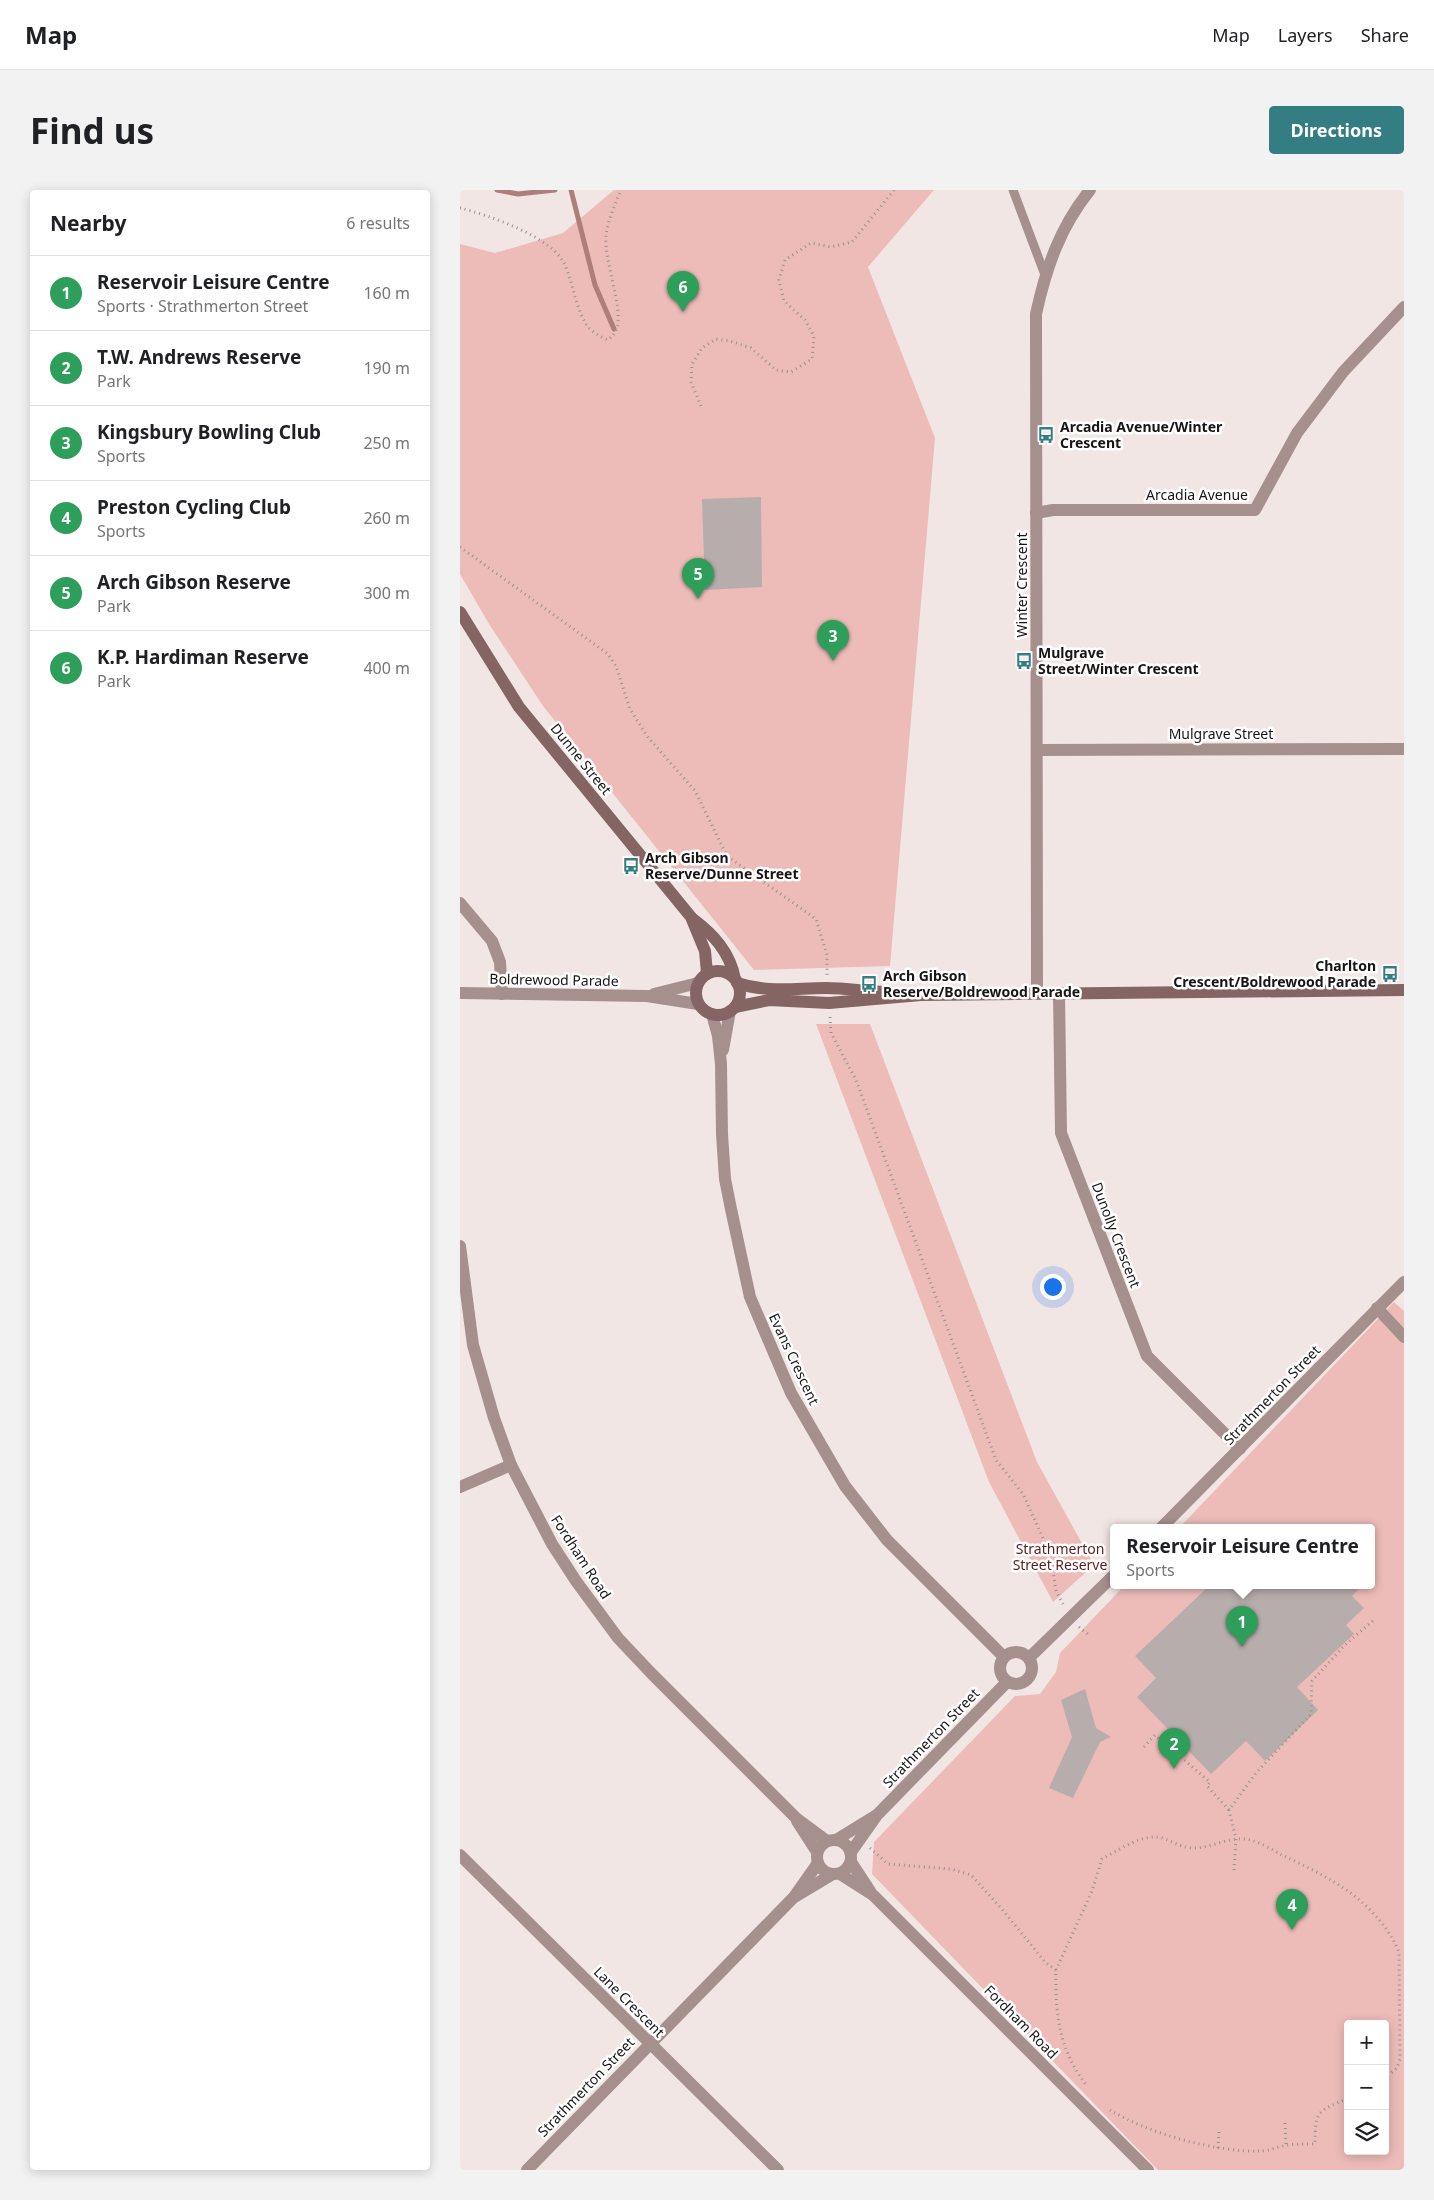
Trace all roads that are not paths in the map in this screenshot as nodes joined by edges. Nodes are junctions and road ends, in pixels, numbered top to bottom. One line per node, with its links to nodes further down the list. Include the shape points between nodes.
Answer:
1 (1013, 190): 3 (lane)
2 (1090, 190): 3 (street, Winter Crescent, via 1062,231)
3 (1044, 275): 5 (street, Winter Crescent, via 1036,314)
4 (1404, 307): 5 (street, Arcadia Avenue, via 1343,372 1297,433 1256,510 1053,510)
5 (1036, 513): 8 (street, Winter Crescent)
6 (460, 612): 10 (main road, Dunne Street, via 519,707)
7 (1404, 748): 8 (street, Mulgrave Street)
8 (1038, 750): 15 (street, Winter Crescent)
9 (460, 903): 17 (street, via 492,941 500,962)
10 (691, 917): 11 (main road, Dunne Street, via 705,952); 12 (main road, Dunne Street, via 720,944 729,958)
11 (702, 978): 12 (main road, via 721,971); 19 (street, Boldrewood Parade); 20 (main road, via 696,990)
12 (736, 981): 18 (main road, via 767,990 827,988); 21 (main road, via 740,995)
13 (1404, 990): 16 (main road)
14 (460, 993): 17 (street, Boldrewood Parade)
15 (1037, 993): 16 (main road); 18 (main road)
16 (1059, 993): 28 (street, Dunolly Crescent, via 1061,1133 1147,1356)
17 (502, 994): 19 (street, Boldrewood Parade)
18 (922, 995): 21 (main road, via 828,1003 769,1000)
19 (647, 996): 20 (street, Boldrewood Parade)
20 (698, 1004): 22 (main road)
21 (732, 1009): 22 (main road, via 720,1015); 23 (street, Evans Crescent)
22 (712, 1014): 23 (street, Evans Crescent)
23 (721, 1064): 33 (street, Evans Crescent, via 725,1179 750,1297 790,1393 845,1486 887,1540)
24 (460, 1246): 29 (street, Fordham Road, via 473,1345)
25 (1403, 1285): 26 (street, Strathmerton Street)
26 (1377, 1308): 27 (street); 28 (street, Strathmerton Street)
27 (1404, 1337)
28 (1240, 1449): 31 (street, Strathmerton Street)
29 (511, 1466): 30 (street); 37 (street, Fordham Road, via 552,1544 618,1638)
30 (460, 1487)
31 (1165, 1524)
32 (1110, 1579): 34 (street)
33 (1004, 1657): 34 (street, via 1019,1652); 35 (street, via 1000,1673)
34 (1029, 1658): 35 (street, via 1032,1672 1027,1681 1017,1685)
35 (1007, 1682): 36 (street, Strathmerton Street)
36 (877, 1815): 38 (street, Strathmerton Street); 40 (street, Strathmerton Street)
37 (796, 1818): 38 (street, Fordham Road); 41 (street, Fordham Road)
38 (832, 1840): 40 (street, via 846,1844); 41 (street)
39 (460, 1855): 45 (street, Lane Crescent)
40 (851, 1857): 42 (street, via 845,1871); 43 (street, Fordham Road)
41 (818, 1858): 42 (street, via 825,1872); 44 (street, Strathmerton Street)
42 (836, 1874): 43 (street, Fordham Road); 44 (street, Strathmerton Street)
43 (873, 1895): 48 (street, Fordham Road)
44 (794, 1897): 45 (street, Strathmerton Street)
45 (649, 2043): 46 (street, Strathmerton Street); 47 (street, Lane Crescent)
46 (527, 2170)
47 (778, 2170)
48 (1148, 2170)

